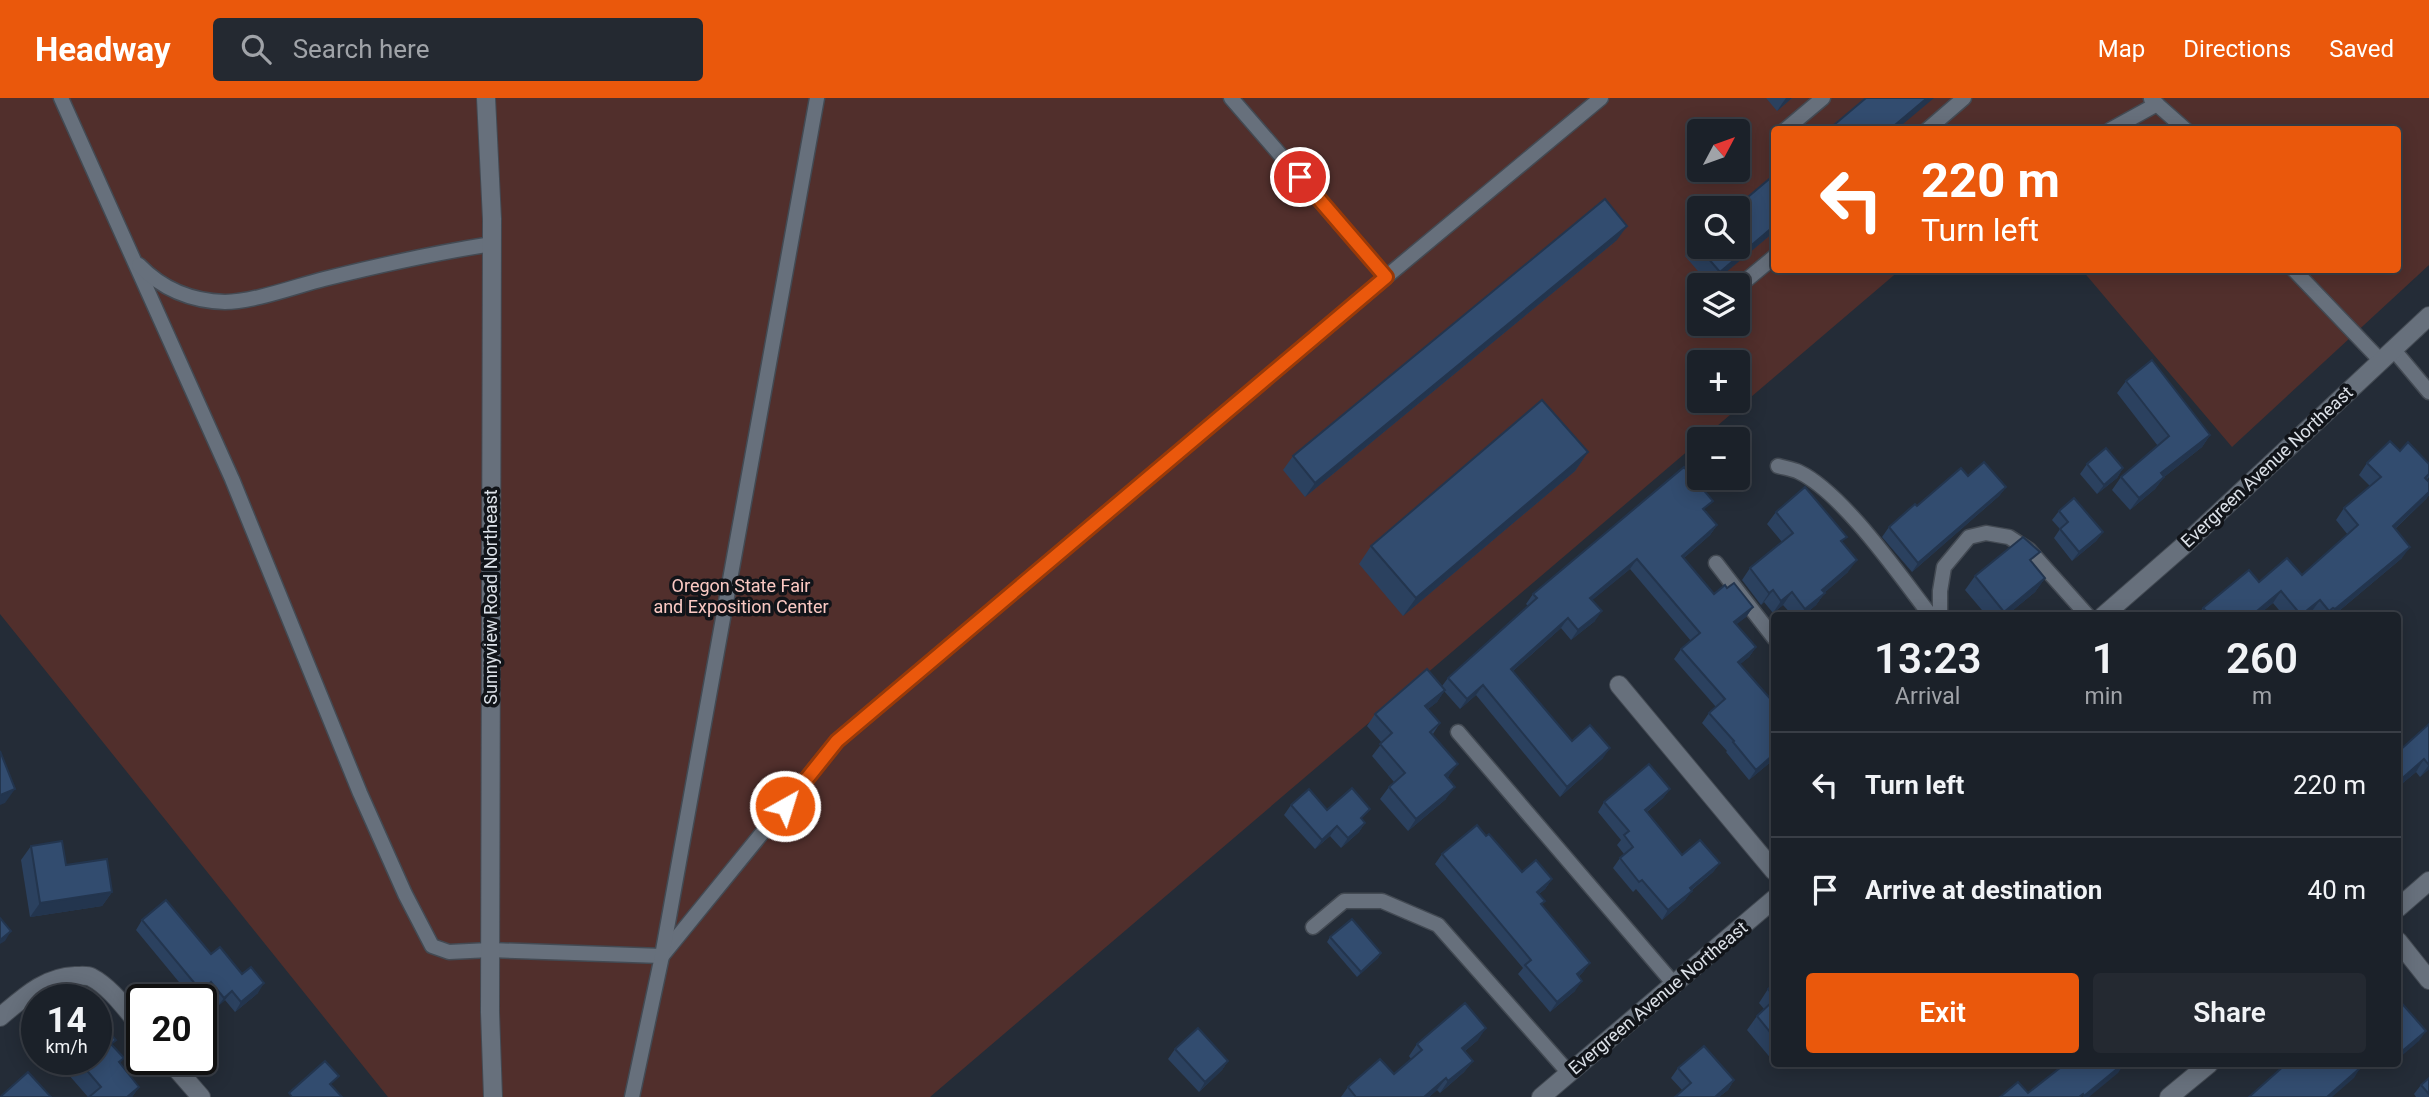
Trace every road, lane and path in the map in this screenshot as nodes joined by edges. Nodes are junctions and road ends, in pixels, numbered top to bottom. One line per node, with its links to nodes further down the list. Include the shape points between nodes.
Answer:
1 (61, 98): 14 (lane)
2 (486, 98): 13 (street, Sunnyview Road Northeast)
3 (817, 98): 38 (lane)
4 (1231, 98): 17 (lane)
5 (1601, 98): 17 (lane)
6 (1823, 98): 9 (lane)
7 (1964, 98): 10 (lane)
8 (2153, 101): 11 (lane); 12 (lane)
9 (1791, 126)
10 (1932, 126)
11 (2116, 126)
12 (2181, 126)
13 (492, 244): 14 (lane, via 391,262 227,302 194,299 169,290); 37 (street, Sunnyview Road Northeast)
14 (134, 259): 37 (lane, via 425,936 432,946 449,952)
15 (1771, 260): 18 (lane)
16 (2297, 273): 20 (lane)
17 (1386, 277): 38 (lane, via 837,741)
18 (1750, 278)
19 (2429, 316): 20 (street, Evergreen Avenue Northeast)
20 (2386, 355): 21 (lane); 27 (street, Evergreen Avenue Northeast)
21 (2429, 392)
22 (1778, 466): 24 (lane, via 1799,471 1833,496)
23 (1716, 563): 28 (lane)
24 (1928, 612)
25 (1940, 612): 26 (lane, via 1944,567 1969,537 1986,533 2009,537 2029,550)
26 (2084, 612)
27 (2108, 612)
28 (1771, 634)
29 (1619, 685): 31 (street)
30 (1458, 732): 40 (lane)
31 (1771, 867)
32 (2429, 881): 34 (street)
33 (1771, 902): 40 (street, Evergreen Avenue Northeast)
34 (2401, 905)
35 (1313, 927): 44 (lane, via 1344,901 1382,901 1438,925)
36 (2401, 945): 39 (street)
37 (490, 950): 38 (lane); 47 (street, Sunnyview Road Northeast)
38 (662, 956): 48 (lane)
39 (2429, 980)
40 (1674, 984): 44 (street, Evergreen Avenue Northeast)
41 (126, 1010): 42 (street, via 89,975 70,976 48,981)
42 (0, 1017)
43 (2205, 1067): 50 (street)
44 (1569, 1073): 49 (street, Evergreen Avenue Northeast)
45 (182, 1075): 46 (street)
46 (201, 1097)
47 (493, 1097)
48 (632, 1097)
49 (1541, 1097)
50 (2169, 1097)

